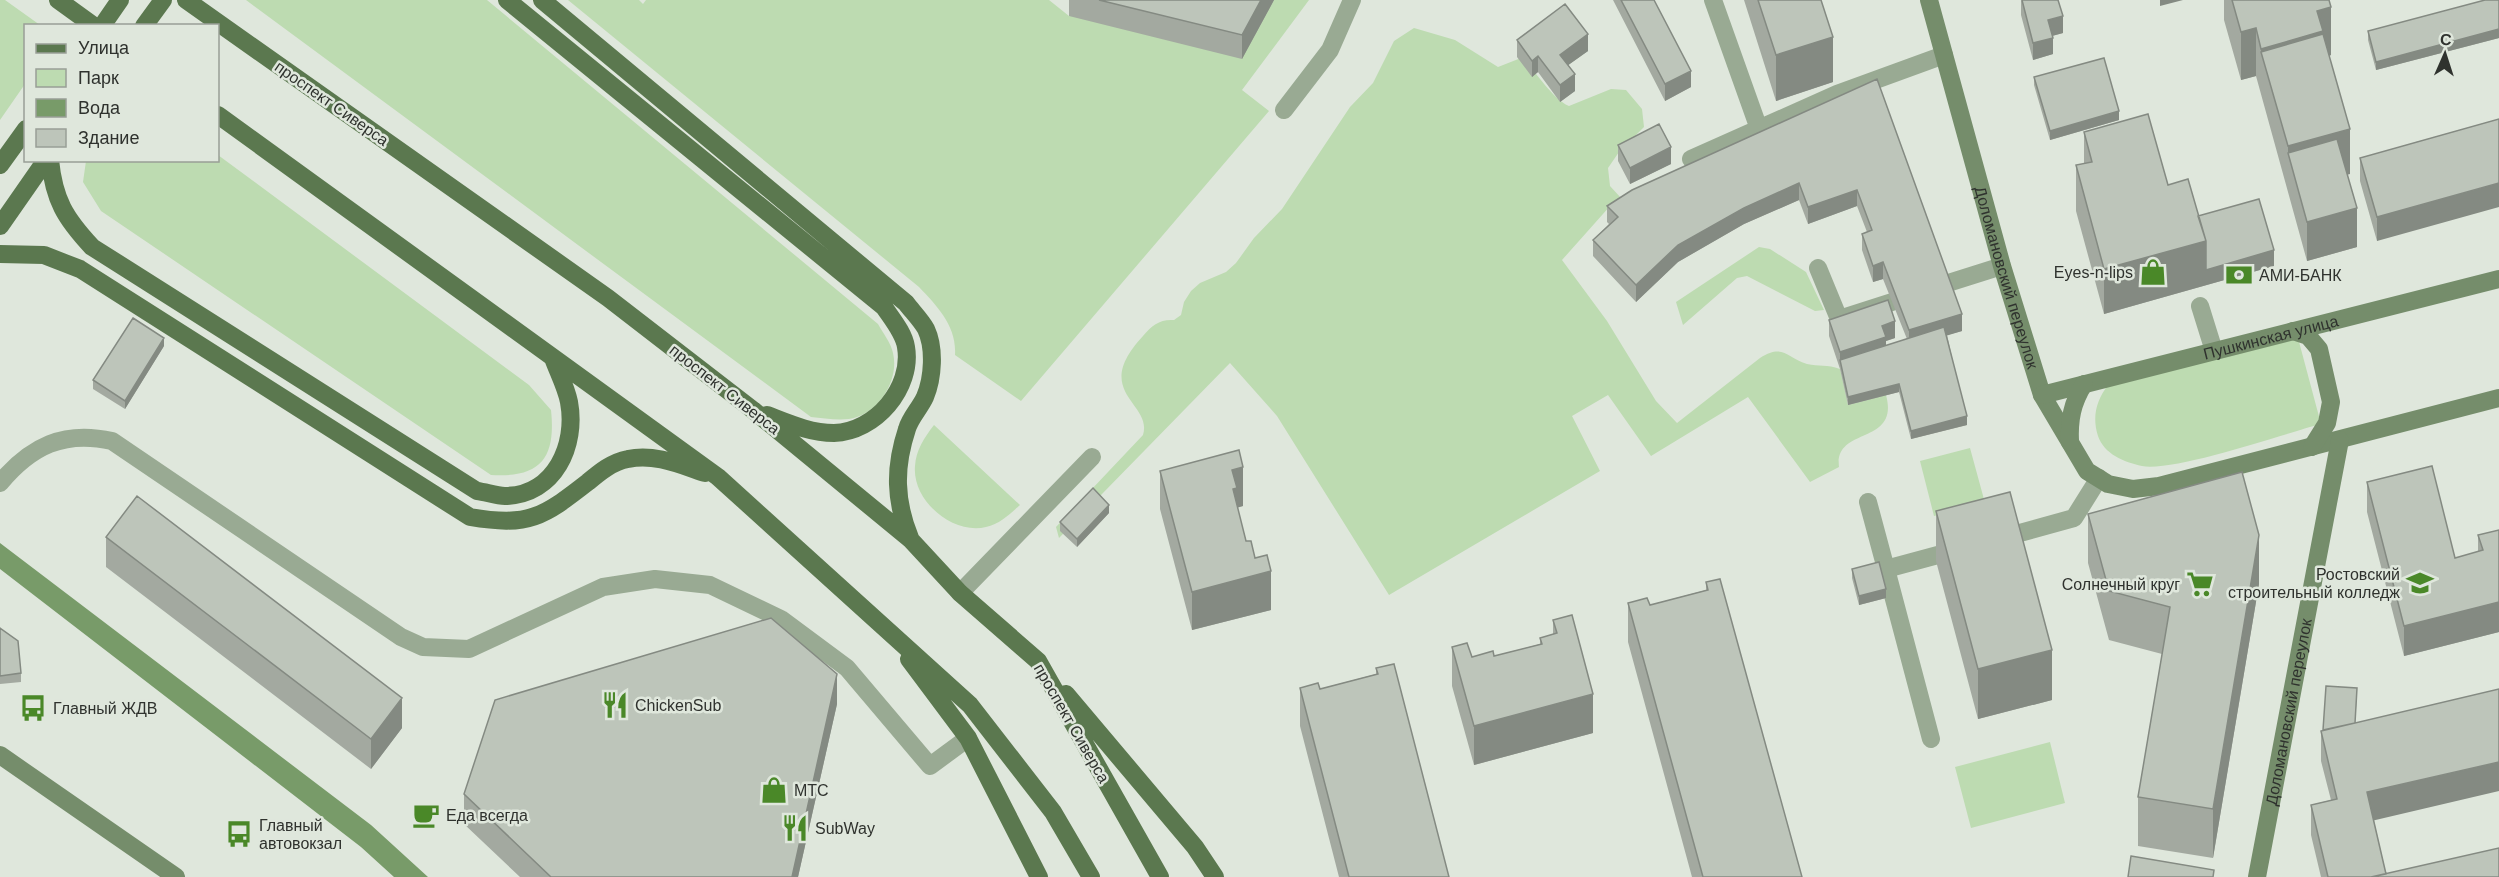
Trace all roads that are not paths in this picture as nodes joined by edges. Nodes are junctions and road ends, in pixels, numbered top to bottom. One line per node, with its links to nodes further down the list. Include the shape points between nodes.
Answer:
1 (58, 0): 10 (main road)
2 (120, 0): 11 (main road)
3 (163, 0): 12 (main road)
4 (186, 0): 36 (main road, проспект Сиверса, via 608,297)
5 (507, 0): 36 (main road, via 884,307 896,324 906,346 907,368 888,405 866,423 835,433 807,429)
6 (542, 0): 45 (main road, via 906,303 926,330 933,361 926,396 907,427 898,462 896,490)
7 (1352, 0): 14 (lane, via 1330,50)
8 (1713, 0): 16 (lane)
9 (1929, 0): 13 (street, Доломановский переулок)
10 (91, 24)
11 (103, 24)
12 (145, 24)
13 (1944, 55): 16 (lane, via 1837,94); 24 (street, Доломановский переулок)
14 (1284, 110)
15 (219, 116): 32 (main road)
16 (1759, 129): 18 (lane)
17 (24, 132): 21 (main road)
18 (1691, 159)
19 (47, 162): 22 (main road)
20 (48, 162): 32 (main road, via 57,199 68,221 92,247 477,491 505,496 527,491 547,482 555,472 572,433 569,400)
21 (0, 165)
22 (0, 226)
23 (0, 254): 41 (main road, via 44,255 80,269 470,517 503,522 534,518 564,502 606,468 628,459 656,458)
24 (2002, 266): 27 (lane); 34 (street, Доломановский переулок)
25 (1818, 268): 28 (lane, via 1839,319)
26 (2499, 279): 30 (street, Пушкинская улица)
27 (1945, 284)
28 (1892, 302)
29 (2200, 306): 31 (lane)
30 (2293, 332): 31 (street, Пушкинская улица); 39 (street, via 2308,336 2319,349 2331,402 2327,423)
31 (2214, 351): 33 (street, Пушкинская улица)
32 (553, 358): 41 (main road)
33 (2084, 384): 34 (street, Пушкинская улица); 38 (street, via 2075,399)
34 (2042, 395): 38 (street, Доломановский переулок)
35 (2499, 398): 37 (street)
36 (753, 410): 45 (main road, проспект Сиверса)
37 (2340, 440): 39 (street); 58 (street, Доломановский переулок)
38 (2070, 444): 42 (street, Доломановский переулок, via 2087,471)
39 (2312, 447): 42 (street, Доломановский переулок, via 2159,486 2133,489)
40 (1092, 457): 47 (lane)
41 (718, 477): 48 (main road)
42 (2099, 478): 46 (lane, via 2074,518)
43 (0, 483): 50 (lane, via 25,456 46,445 91,436 112,441 401,637 423,647 470,649 603,587 656,579 710,585 781,619 847,668 930,766)
44 (1869, 502): 46 (lane)
45 (910, 539): 47 (main road, проспект Сиверса)
46 (1886, 569): 51 (lane)
47 (960, 593): 49 (main road, проспект Сиверса)
48 (883, 624): 50 (main road); 55 (main road, via 970,705 1053,812)
49 (1038, 661): 56 (main road, проспект Сиверса); 57 (main road, via 1196,847)
50 (968, 738): 54 (main road)
51 (1930, 739)
52 (0, 755): 53 (street)
53 (176, 877)
54 (1040, 877)
55 (1091, 877)
56 (1160, 877)
57 (1215, 877)
58 (2257, 877)

